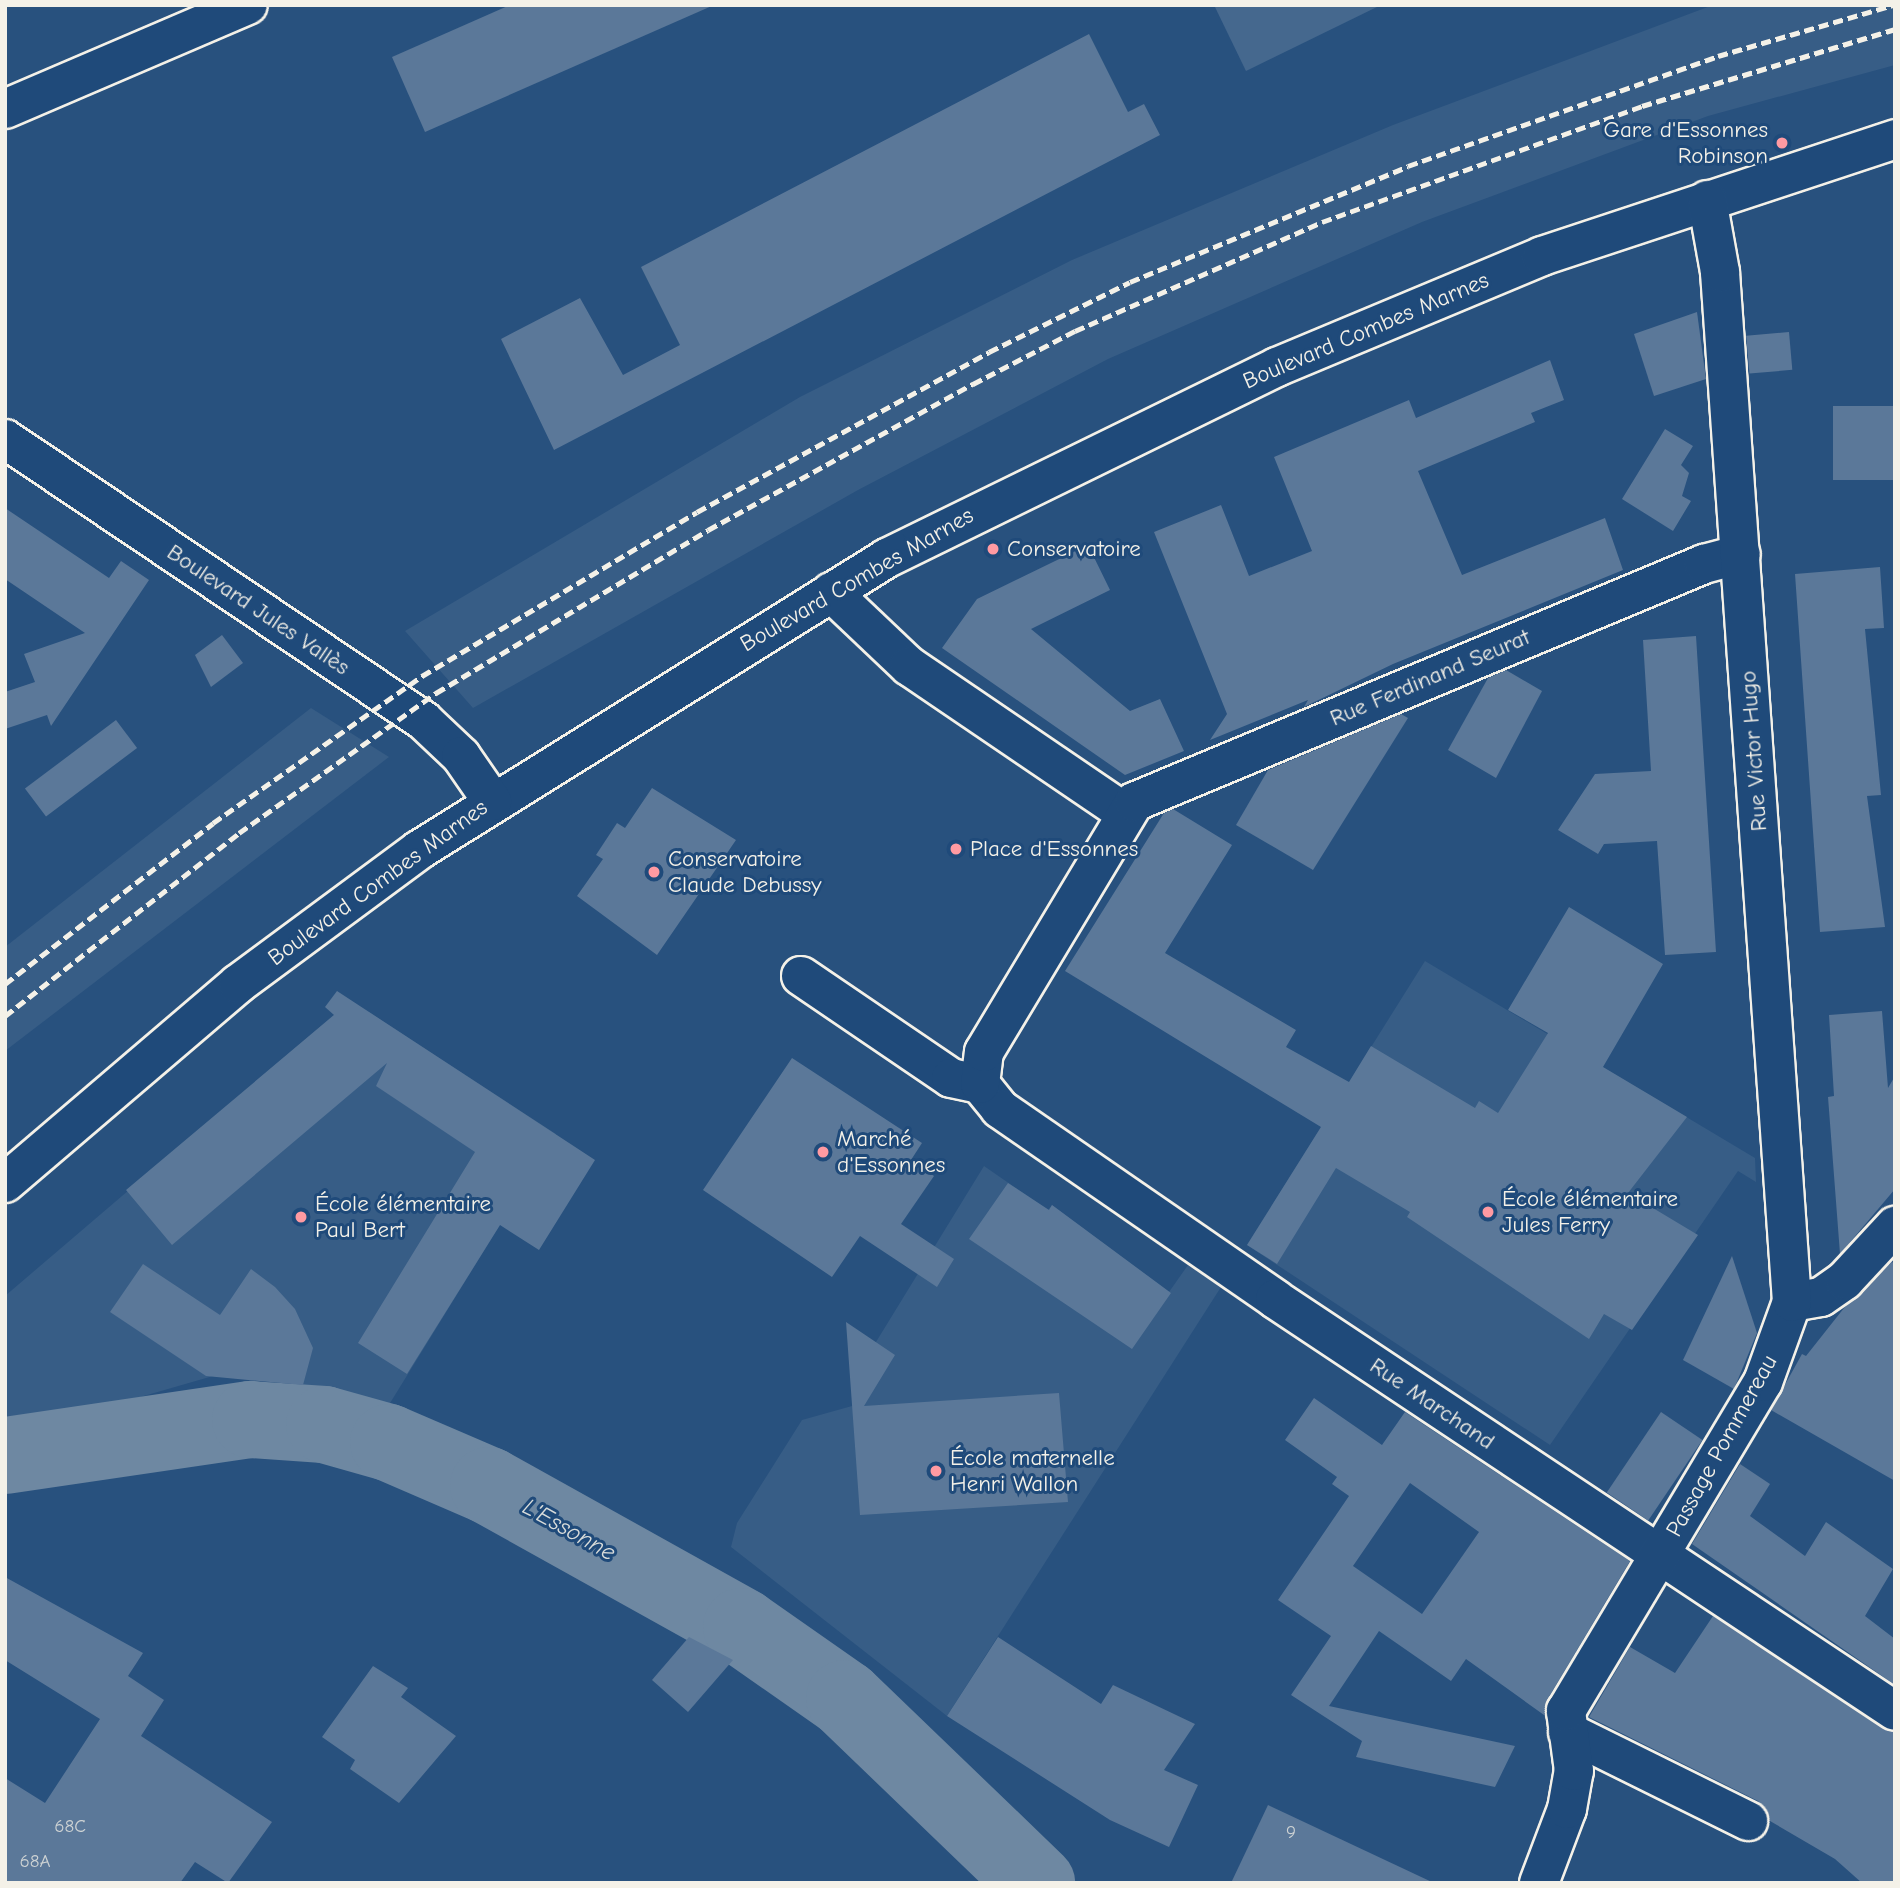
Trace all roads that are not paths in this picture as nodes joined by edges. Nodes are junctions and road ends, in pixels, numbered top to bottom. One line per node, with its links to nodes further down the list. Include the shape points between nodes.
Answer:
1 (248, 5): 2 (street)
2 (5, 109)
3 (1895, 139): 4 (street, Boulevard Combes Marnes)
4 (1707, 200): 6 (street, Rue Victor Hugo, via 1720,272); 7 (street, Boulevard Combes Marnes, via 1542,256 1277,367 1026,485)
5 (5, 439): 8 (street, Boulevard Jules Vallès, via 424,721 461,756)
6 (1741, 554): 9 (street, Rue Ferdinand Seurat, via 1704,564 1147,796); 14 (street, Rue Victor Hugo)
7 (831, 592): 8 (street, Boulevard Combes Marnes); 9 (street, via 909,666)
8 (492, 801): 12 (street, Boulevard Combes Marnes, via 238,984)
9 (1125, 813): 11 (street, via 984,1052)
10 (801, 976): 11 (street, via 951,1078)
11 (980, 1084): 15 (street, Rue Marchand, via 1000,1109)
12 (5, 1183)
13 (1895, 1226): 14 (street, via 1845,1280 1821,1297)
14 (1792, 1302): 15 (street, Passage Pommereau, via 1763,1382)
15 (1659, 1555): 16 (street, Rue Marchand); 17 (street, Passage Pommereau, via 1566,1711)
16 (1895, 1711)
17 (1568, 1732): 18 (street); 19 (street, Passage Pommereau, via 1574,1771 1567,1810)
18 (1748, 1821)
19 (1539, 1883)

